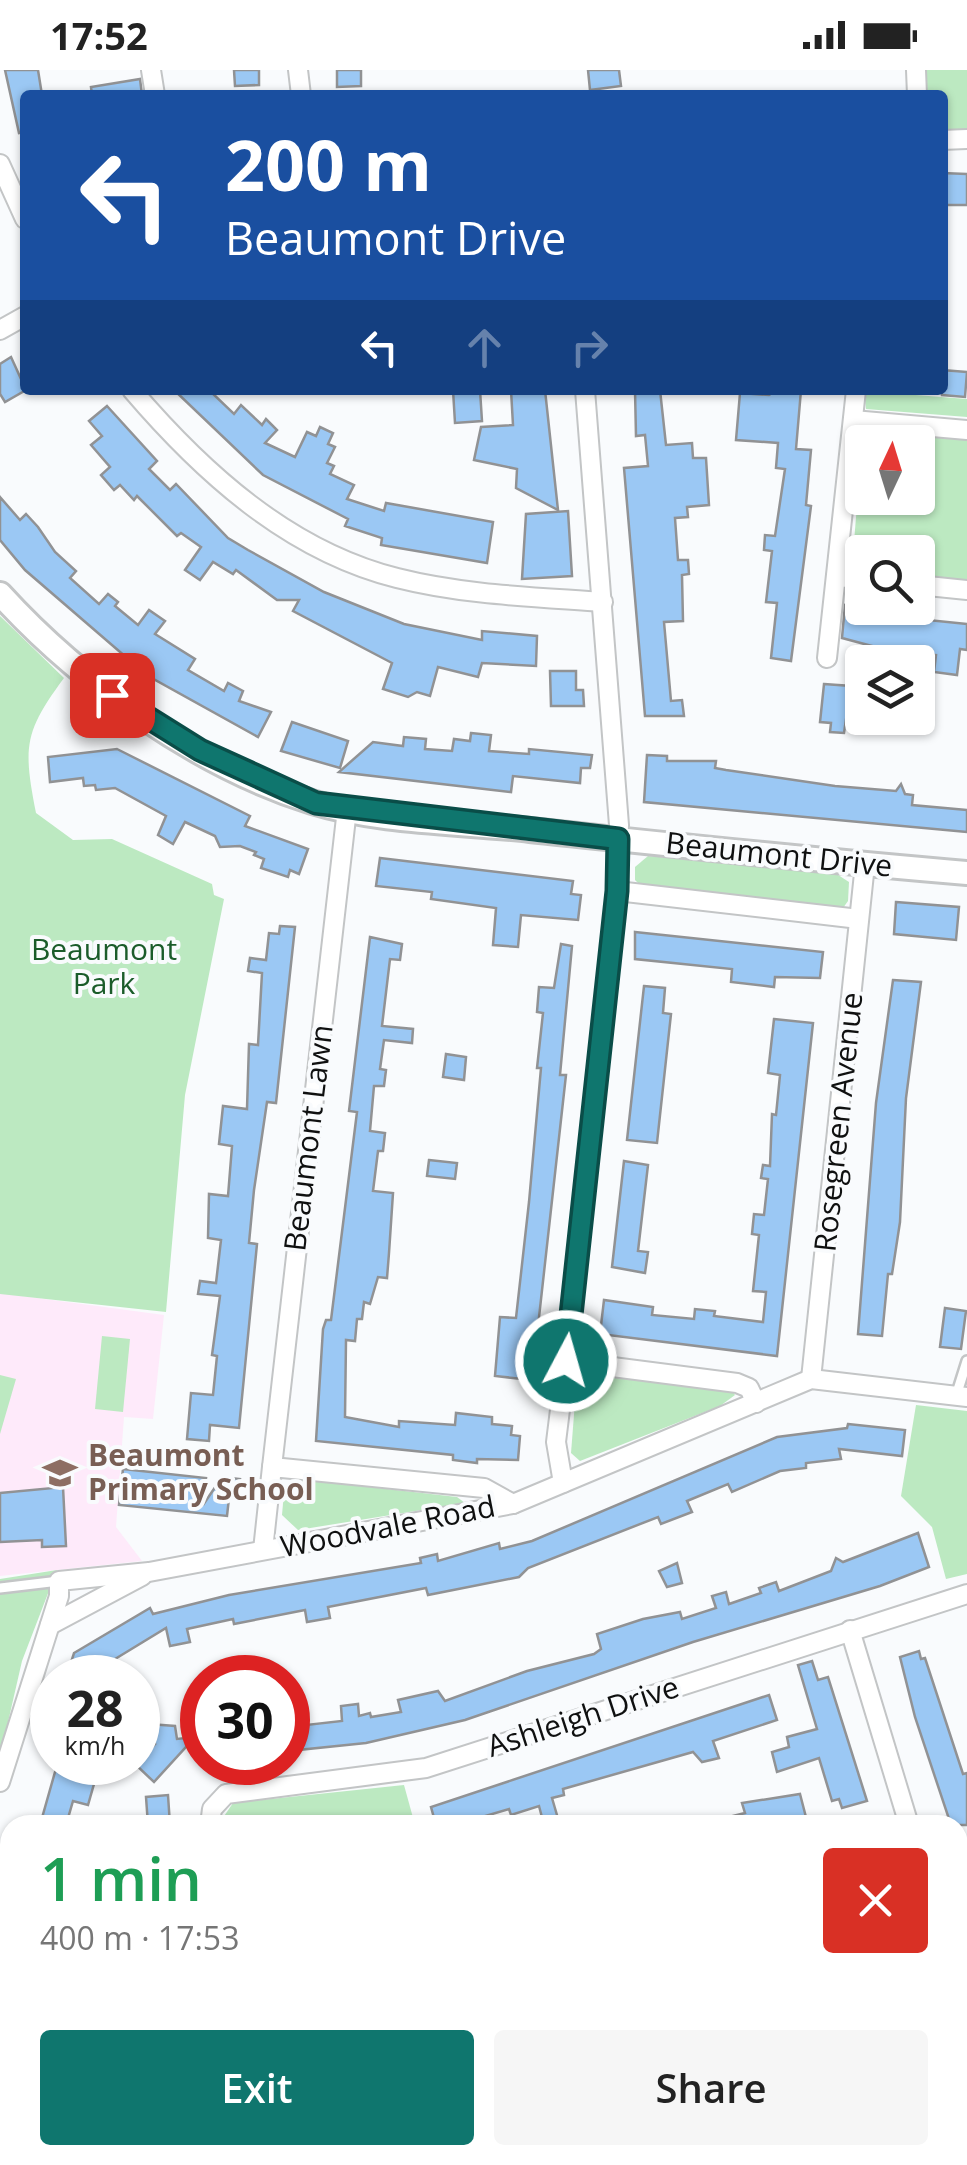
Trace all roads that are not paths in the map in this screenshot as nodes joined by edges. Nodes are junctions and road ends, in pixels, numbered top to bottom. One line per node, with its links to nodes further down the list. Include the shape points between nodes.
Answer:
1 (0, 164): 2 (street)
2 (20, 208)
3 (137, 395): 13 (street, via 195,458 260,513 337,558 446,588)
4 (584, 395): 13 (street)
5 (856, 395): 6 (street)
6 (853, 420): 7 (street); 8 (street)
7 (967, 430)
8 (836, 576): 9 (street); 14 (street)
9 (845, 577)
10 (935, 587): 11 (street)
11 (967, 590)
12 (0, 594): 15 (street, Beaumont Drive, via 60,654 156,724 296,796)
13 (604, 602): 16 (street)
14 (827, 658)
15 (347, 809): 16 (street, Beaumont Drive); 26 (street, Beaumont Lawn)
16 (618, 839): 17 (street, Beaumont Drive); 19 (street)
17 (865, 864): 18 (street, Beaumont Drive); 20 (street, Rosegreen Avenue)
18 (967, 874)
19 (617, 891): 20 (street); 21 (street)
20 (860, 919): 23 (street, Rosegreen Avenue)
21 (566, 1361): 25 (street, via 738,1383); 27 (street, via 556,1442)
22 (967, 1361): 24 (lane)
23 (812, 1380): 24 (street, Woodvale Road); 25 (street, Woodvale Road)
24 (962, 1396)
25 (756, 1403): 27 (street, Woodvale Road)
26 (272, 1467): 28 (street, Woodvale Road, via 484,1488); 29 (street, Woodvale Road)
27 (563, 1482): 28 (street, Woodvale Road)
28 (513, 1504): 29 (street, Woodvale Road)
29 (263, 1550): 30 (street, Woodvale Road)
30 (149, 1572): 31 (street); 34 (street)
31 (59, 1581): 32 (lane); 34 (street)
32 (0, 1588)
33 (967, 1594): 35 (street, Ashleigh Drive)
34 (50, 1625): 36 (street)
35 (850, 1630): 37 (street, Ashleigh Drive, via 426,1768 226,1794); 38 (street)
36 (0, 1782)
37 (211, 1815)
38 (906, 1815)

